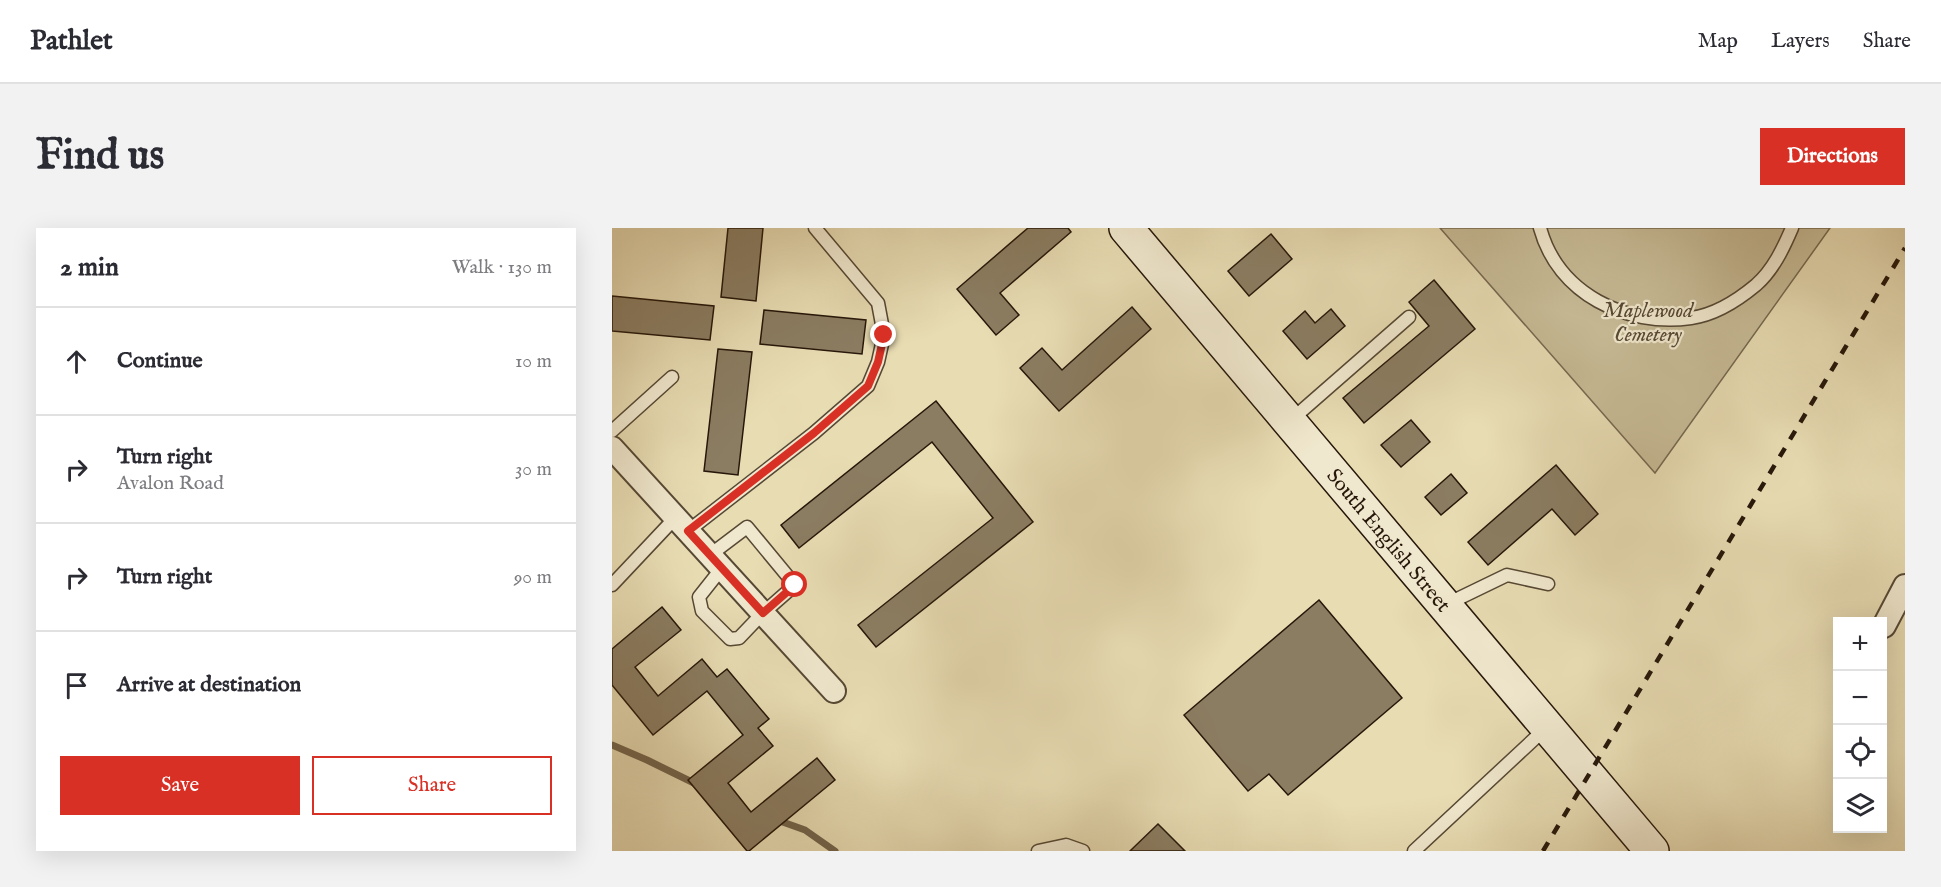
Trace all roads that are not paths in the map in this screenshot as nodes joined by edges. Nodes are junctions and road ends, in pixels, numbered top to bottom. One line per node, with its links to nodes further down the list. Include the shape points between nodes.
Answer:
1 (815, 228): 10 (lane, via 878,303 884,335 868,386 814,433)
2 (1126, 228): 7 (street, South English Street)
3 (1540, 228): 4 (lane, via 1563,272 1589,296 1621,313 1657,320 1693,318 1727,305 1757,284 1780,256)
4 (1792, 228)
5 (1409, 317): 7 (lane)
6 (672, 376): 8 (lane)
7 (1289, 421): 15 (street, South English Street)
8 (612, 431)
9 (612, 448): 10 (street)
10 (682, 524): 11 (street); 13 (lane)
11 (716, 561): 16 (street); 16 (lane, via 699,597 702,611 730,639 739,638); 16 (lane, via 747,527 795,585)
12 (1548, 584): 15 (lane, via 1507,574)
13 (612, 585)
14 (1905, 586): 17 (street)
15 (1444, 605): 19 (street, South English Street)
16 (763, 613): 18 (street)
17 (1887, 620)
18 (834, 691)
19 (1546, 727): 22 (lane); 23 (street, South English Street)
20 (1038, 851): 21 (lane, via 1066,845)
21 (1083, 851)
22 (1414, 851)
23 (1652, 851)

